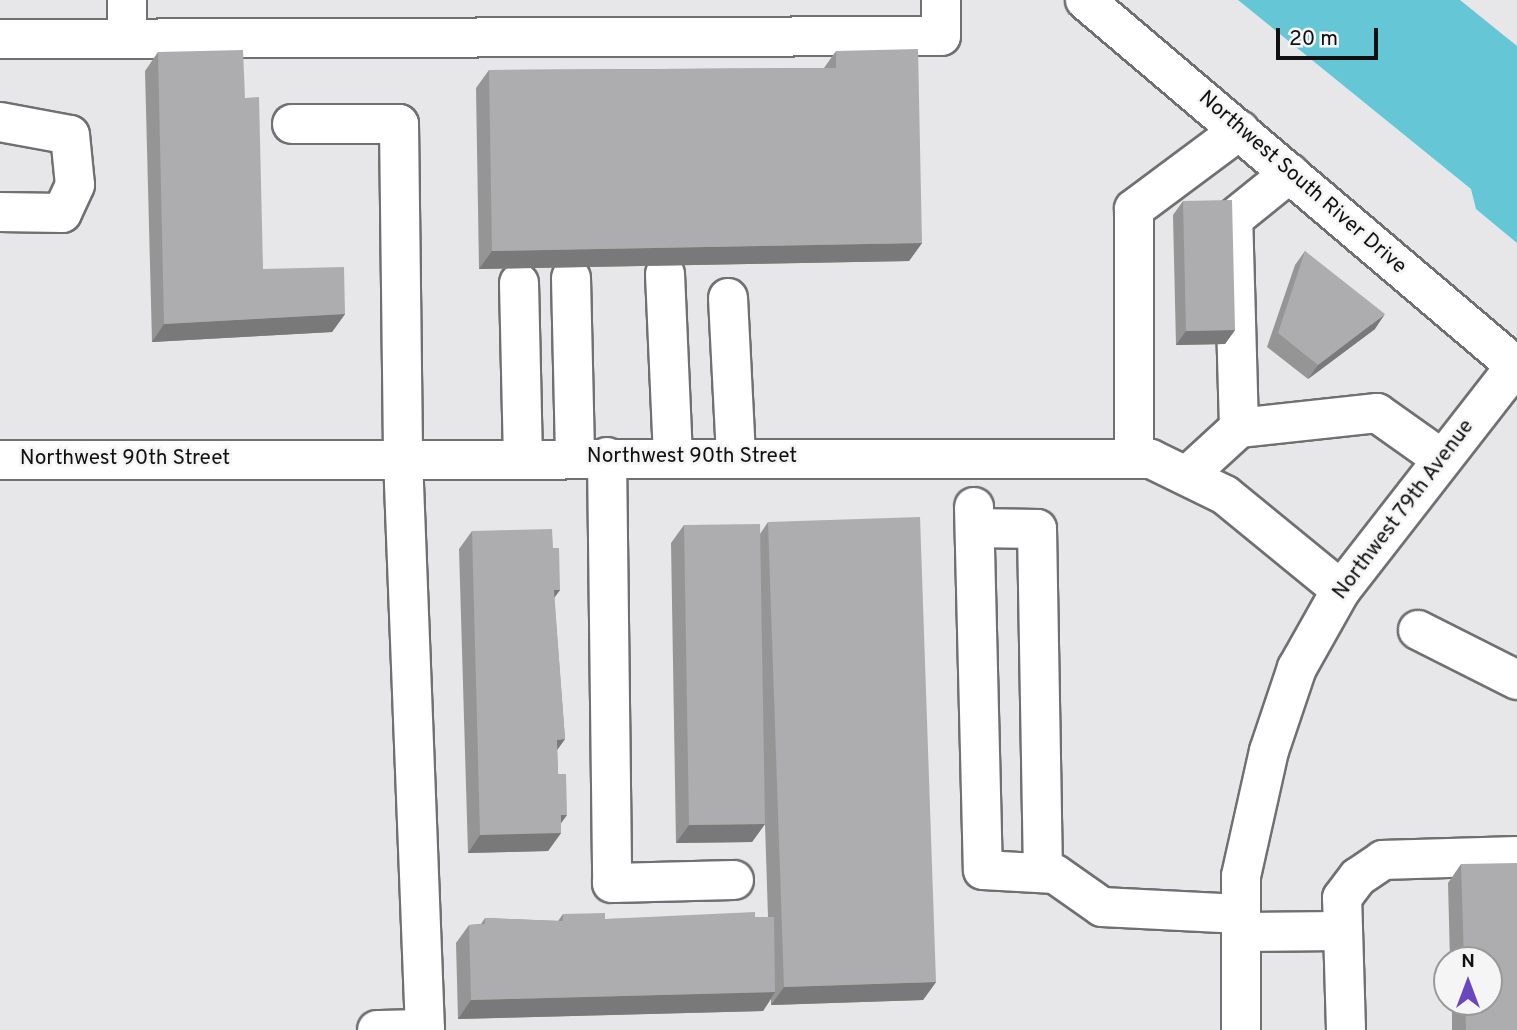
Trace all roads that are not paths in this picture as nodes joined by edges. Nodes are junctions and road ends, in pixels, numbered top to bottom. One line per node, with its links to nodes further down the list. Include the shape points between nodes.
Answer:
1 (127, 0): 4 (street)
2 (941, 0): 4 (street, via 941,36)
3 (1085, 0): 8 (street, Northwest South River Drive)
4 (128, 38): 5 (street)
5 (0, 39)
6 (0, 122): 10 (street, via 70,135 75,185 62,214)
7 (292, 124): 21 (street, via 399,124)
8 (1240, 130): 9 (street, Northwest South River Drive); 22 (street, via 1134,209)
9 (1290, 173): 15 (street, Northwest South River Drive); 16 (street, via 1233,219)
10 (0, 212)
11 (665, 274): 19 (street)
12 (571, 278): 18 (street)
13 (519, 283): 17 (street)
14 (728, 298): 20 (street)
15 (1517, 361): 23 (street, Northwest 79th Avenue)
16 (1239, 428): 23 (street, via 1377,413); 25 (street)
17 (523, 457): 18 (street, Northwest 90th Street); 21 (street, Northwest 90th Street)
18 (591, 457): 19 (street, Northwest 90th Street); 32 (street, via 611,883)
19 (673, 457): 20 (street, Northwest 90th Street)
20 (736, 457): 26 (street, Northwest 90th Street)
21 (403, 458): 24 (street, Northwest 90th Street); 35 (street)
22 (1134, 459): 25 (street, Northwest 90th Street); 26 (street, Northwest 90th Street)
23 (1442, 459): 27 (street, Northwest 79th Avenue)
24 (0, 460)
25 (1190, 473): 27 (street, Northwest 90th Street)
26 (974, 495): 31 (street, via 1037,529); 31 (street, via 983,870)
27 (1341, 590): 33 (street, Northwest 79th Avenue, via 1297,668 1269,751 1241,876)
28 (1418, 630): 29 (street)
29 (1517, 680)
30 (1517, 856): 34 (street, via 1383,860 1342,898)
31 (1043, 873): 33 (street, via 1055,874 1102,907)
32 (734, 880)
33 (1241, 923): 34 (street); 37 (street, Northwest 79th Avenue)
34 (1343, 930): 38 (street)
35 (425, 1029): 36 (street)
36 (377, 1030)
37 (1241, 1030)
38 (1346, 1030)

